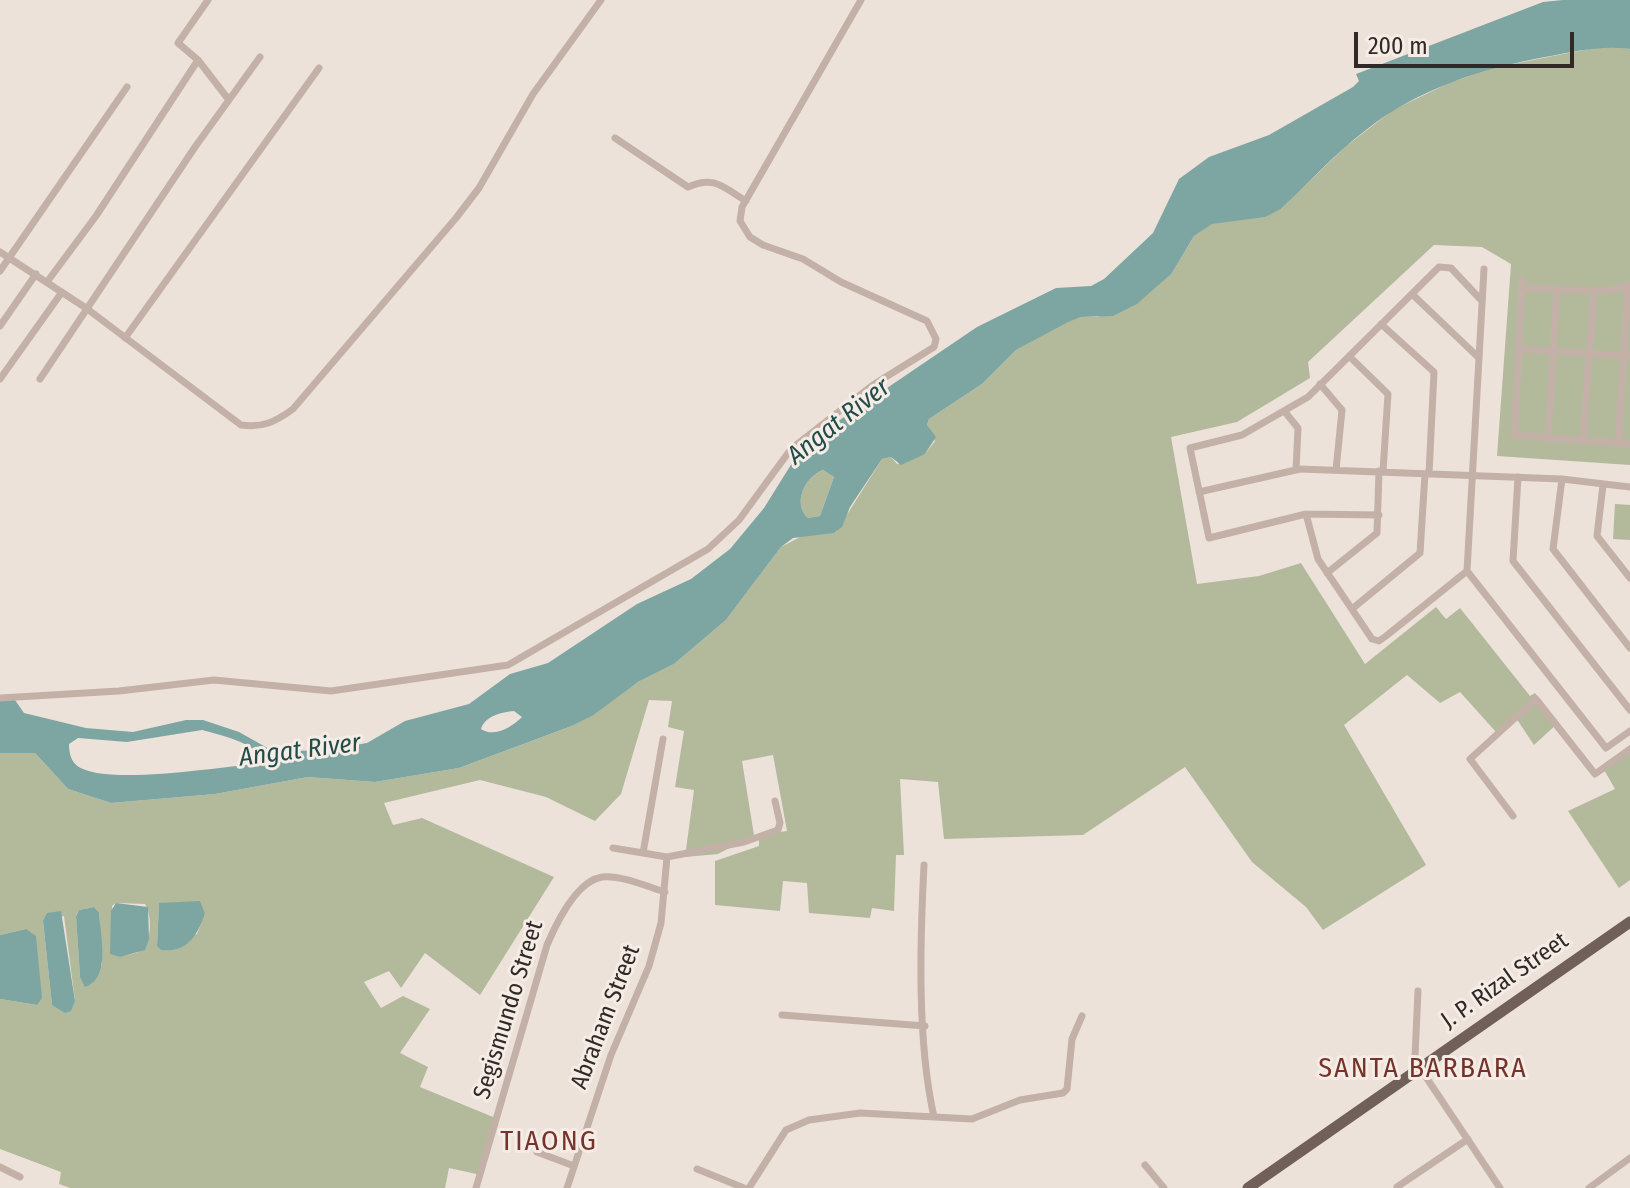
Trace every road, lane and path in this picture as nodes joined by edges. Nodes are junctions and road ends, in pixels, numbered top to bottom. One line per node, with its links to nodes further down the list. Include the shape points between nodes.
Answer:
1 (208, 0): 5 (street, via 178,43)
2 (601, 0): 26 (street, via 533,94 456,218 293,409 275,422 241,425)
3 (861, 0): 10 (street)
4 (260, 57): 8 (street)
5 (198, 60): 8 (street); 16 (street)
6 (319, 68): 26 (street)
7 (127, 87): 12 (street)
8 (229, 100): 23 (street)
9 (615, 138): 10 (street, via 688,187 705,179)
10 (746, 201): 58 (street, via 740,221 750,237 927,321 936,339 934,347 873,385 791,449 733,528 691,562 500,667 331,691 214,680)
11 (0, 252): 12 (street)
12 (9, 257): 14 (street); 15 (street)
13 (1484, 269): 22 (street)
14 (0, 271)
15 (36, 274): 16 (street); 25 (street)
16 (47, 282): 20 (street)
17 (1629, 285): 19 (street); 31 (street)
18 (1557, 289): 19 (street); 27 (street, via 1522,284); 28 (street)
19 (1594, 291): 29 (street)
20 (62, 292): 23 (street); 33 (street)
21 (1412, 294): 22 (street, via 1444,265); 24 (street); 32 (street)
22 (1482, 301): 32 (street)
23 (86, 308): 26 (street); 34 (street)
24 (1381, 324): 30 (street); 44 (street, via 1434,372)
25 (0, 326)
26 (125, 338)
27 (1518, 349): 28 (street); 37 (street, via 1514,432)
28 (1554, 351): 29 (street); 37 (street)
29 (1589, 353): 31 (street); 38 (street)
30 (1349, 356): 35 (street); 43 (street, via 1388,394)
31 (1627, 356): 39 (street)
32 (1479, 358): 45 (street)
33 (0, 379)
34 (40, 379)
35 (1320, 384): 36 (street); 42 (street, via 1342,410)
36 (1285, 412): 41 (street, via 1298,428); 50 (street, via 1242,435 1190,448)
37 (1548, 439): 38 (street)
38 (1583, 441): 39 (street)
39 (1618, 444): 40 (street)
40 (1630, 444)
41 (1296, 470): 42 (street); 50 (street)
42 (1336, 470): 43 (street)
43 (1381, 471): 44 (street); 52 (street)
44 (1427, 474): 45 (street); 56 (street, via 1420,553)
45 (1473, 475): 46 (street); 53 (street)
46 (1518, 477): 47 (street); 59 (street, via 1513,561)
47 (1562, 479): 48 (street); 57 (street, via 1553,549)
48 (1603, 485): 49 (street); 55 (street, via 1597,536)
49 (1630, 487)
50 (1199, 492): 51 (street, via 1209,538)
51 (1306, 514): 52 (street); 54 (street)
52 (1379, 515): 54 (street, via 1377,533)
53 (1467, 571): 56 (street, via 1379,641 1372,639); 60 (street, via 1606,748)
54 (1327, 573): 56 (street)
55 (1630, 576)
56 (1352, 609)
57 (1630, 648)
58 (0, 698)
59 (1630, 710)
60 (1630, 731)
61 (663, 739): 66 (street)
62 (1630, 749): 64 (street, via 1595,774 1536,699 1470,759)
63 (775, 801): 67 (street, via 778,830)
64 (1513, 816)
65 (613, 848): 66 (street)
66 (643, 853): 67 (street)
67 (667, 857): 69 (street, Abraham Street)
68 (924, 865): 74 (street, via 920,927)
69 (665, 892): 81 (street, Abraham Street, via 649,966 611,1055); 86 (street, Segismundo Street, via 594,879 559,915)
70 (1630, 922): 75 (main road, J. P. Rizal Street)
71 (1418, 991): 75 (street)
72 (782, 1015): 74 (street)
73 (1082, 1016): 76 (street, via 1072,1039 1063,1093 1020,1100 972,1119)
74 (925, 1026): 76 (street)
75 (1419, 1066): 77 (street); 90 (main road, J. P. Rizal Street)
76 (934, 1117): 88 (street, via 860,1113 809,1120 786,1130)
77 (1468, 1139): 85 (street); 91 (street)
78 (537, 1152): 81 (street)
79 (1630, 1158): 92 (street)
80 (1145, 1165): 89 (street)
81 (574, 1166): 87 (street, Abraham Street)
82 (0, 1167): 84 (street)
83 (697, 1169): 88 (street)
84 (20, 1177)
85 (1397, 1187)
86 (476, 1188)
87 (567, 1188)
88 (747, 1188)
89 (1164, 1188)
90 (1248, 1188)
91 (1500, 1188)
92 (1589, 1188)

